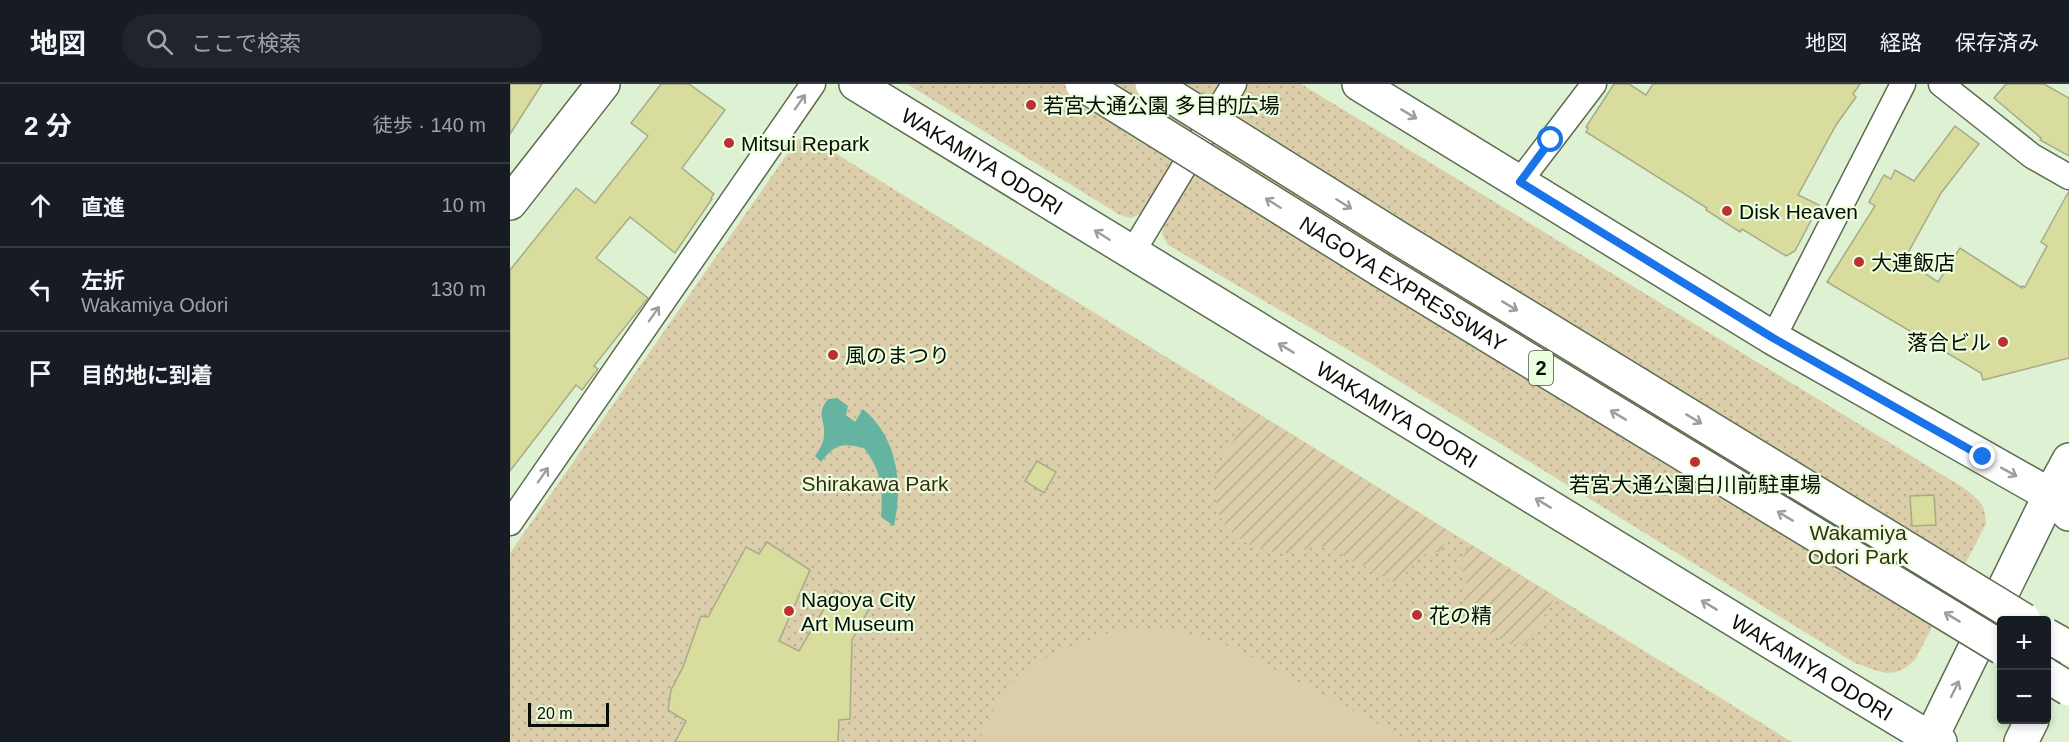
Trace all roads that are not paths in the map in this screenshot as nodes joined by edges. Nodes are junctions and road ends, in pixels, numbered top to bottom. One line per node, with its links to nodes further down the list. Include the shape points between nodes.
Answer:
1 (603, 84): 13 (main road)
2 (813, 84): 17 (street, one-way to 2)
3 (856, 84): 14 (main road, WAKAMIYA ODORI, one-way to 3)
4 (1082, 84): 22 (main road, NAGOYA EXPRESSWAY / 2, one-way to 4, bridge)
5 (1152, 84): 20 (main road, NAGOYA EXPRESSWAY / 2, one-way to 20, bridge)
6 (1234, 84): 14 (street)
7 (1359, 84): 12 (main road, one-way to 12)
8 (1594, 84): 12 (street)
9 (1903, 84): 15 (street)
10 (1941, 84): 11 (street, via 2032,156)
11 (2069, 177)
12 (1520, 182): 15 (main road)
13 (510, 203)
14 (1132, 253): 28 (main road, WAKAMIYA ODORI, one-way to 14)
15 (1773, 338): 18 (main road, one-way to 18)
16 (2069, 460): 18 (main road)
17 (518, 492): 19 (street)
18 (2059, 504): 28 (main road, one-way to 18)
19 (510, 523)
20 (2016, 616)
21 (2051, 637): 23 (main road, bridge)
22 (1997, 646)
23 (2069, 647): 25 (main road)
24 (2051, 678): 26 (main road, bridge)
25 (2051, 681)
26 (2069, 689)
27 (2030, 724): 29 (main road)
28 (1933, 741)
29 (2021, 742)

